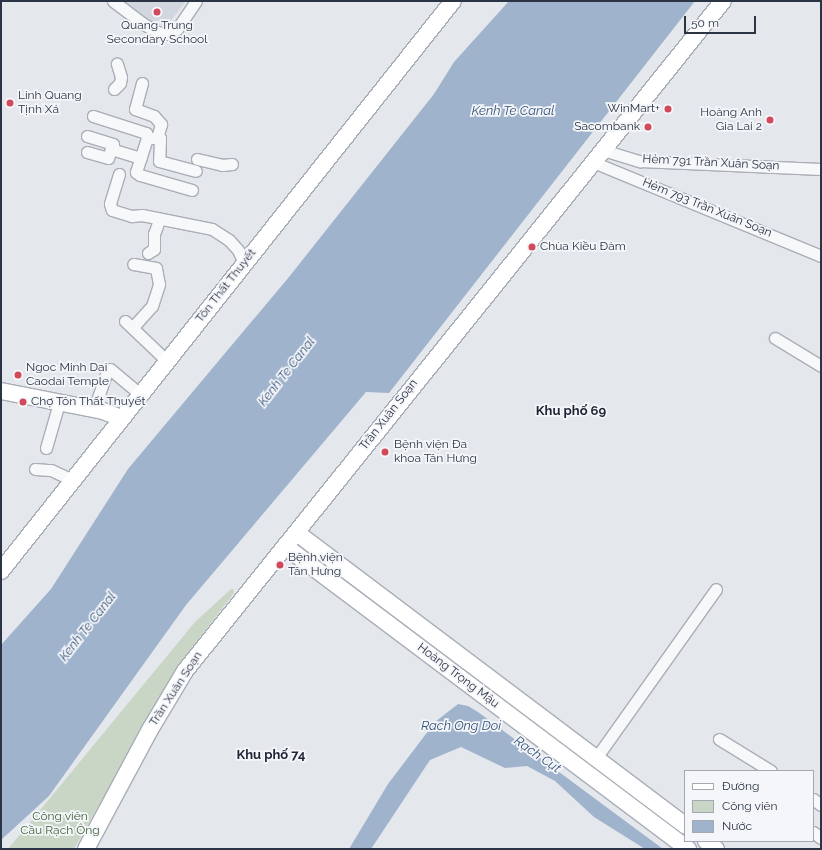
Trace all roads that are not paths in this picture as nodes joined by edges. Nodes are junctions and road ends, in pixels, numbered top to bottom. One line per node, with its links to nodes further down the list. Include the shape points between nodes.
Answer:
1 (113, 1): 2 (street, via 142,24 157,32 168,34 177,29)
2 (196, 1)
3 (452, 1): 25 (main road, Tôn Thất Thuyết)
4 (723, 1): 12 (main road, Trần Xuân Soạn)
5 (117, 64): 7 (street, via 121,77 120,83)
6 (142, 83): 10 (street, via 135,109 154,116 161,124)
7 (114, 89)
8 (93, 116): 10 (street, via 146,133)
9 (87, 136): 11 (street, via 113,144)
10 (152, 138): 14 (street); 19 (street, via 160,138 159,161)
11 (111, 148): 13 (street, via 108,158); 14 (street)
12 (603, 150): 16 (main road, Trần Xuân Soạn); 18 (street, Hẻm 791 Trần Xuân Soạn, via 640,161)
13 (87, 152)
14 (141, 158): 21 (street, via 136,172 140,175)
15 (197, 159): 17 (street, via 222,165)
16 (593, 162): 24 (street, Hẻm 793 Trần Xuân Soạn); 38 (main road, Trần Xuân Soạn, via 409,389)
17 (232, 164)
18 (821, 169)
19 (196, 171)
20 (119, 174): 22 (street, via 110,204 112,210)
21 (192, 190)
22 (159, 220): 23 (street, via 154,234 154,248); 25 (street, via 222,233 238,250)
23 (148, 253)
24 (821, 256)
25 (244, 263): 28 (main road, Tôn Thất Thuyết)
26 (133, 264): 28 (street, via 156,268 159,284 152,306 129,324)
27 (775, 338): 29 (street)
28 (167, 361): 31 (main road, Tôn Thất Thuyết)
29 (821, 366)
30 (1, 391): 32 (main road)
31 (140, 394): 33 (street, via 108,372); 34 (main road, Tôn Thất Thuyết)
32 (59, 403): 33 (main road); 35 (street)
33 (94, 409): 34 (main road)
34 (121, 418): 37 (main road, Tôn Thất Thuyết)
35 (46, 448)
36 (35, 468): 37 (street, via 51,470)
37 (72, 480): 40 (main road, Tôn Thất Thuyết)
38 (297, 533): 39 (main road, Trần Xuân Soạn); 42 (main road, Hoàng Trọng Mậu)
39 (286, 547): 43 (main road, Hoàng Trọng Mậu); 50 (main road, Trần Xuân Soạn, via 185,671 150,728)
40 (1, 571)
41 (716, 589): 45 (street)
42 (454, 652): 43 (main road); 45 (main road, Hoàng Trọng Mậu)
43 (444, 666): 47 (main road, Hoàng Trọng Mậu)
44 (718, 739): 46 (street)
45 (596, 758): 47 (main road); 48 (main road, Hoàng Trọng Mậu)
46 (769, 770)
47 (585, 772): 51 (main road, Hoàng Trọng Mậu)
48 (684, 824)
49 (707, 842): 52 (main road)
50 (86, 849)
51 (688, 849)
52 (716, 849)

